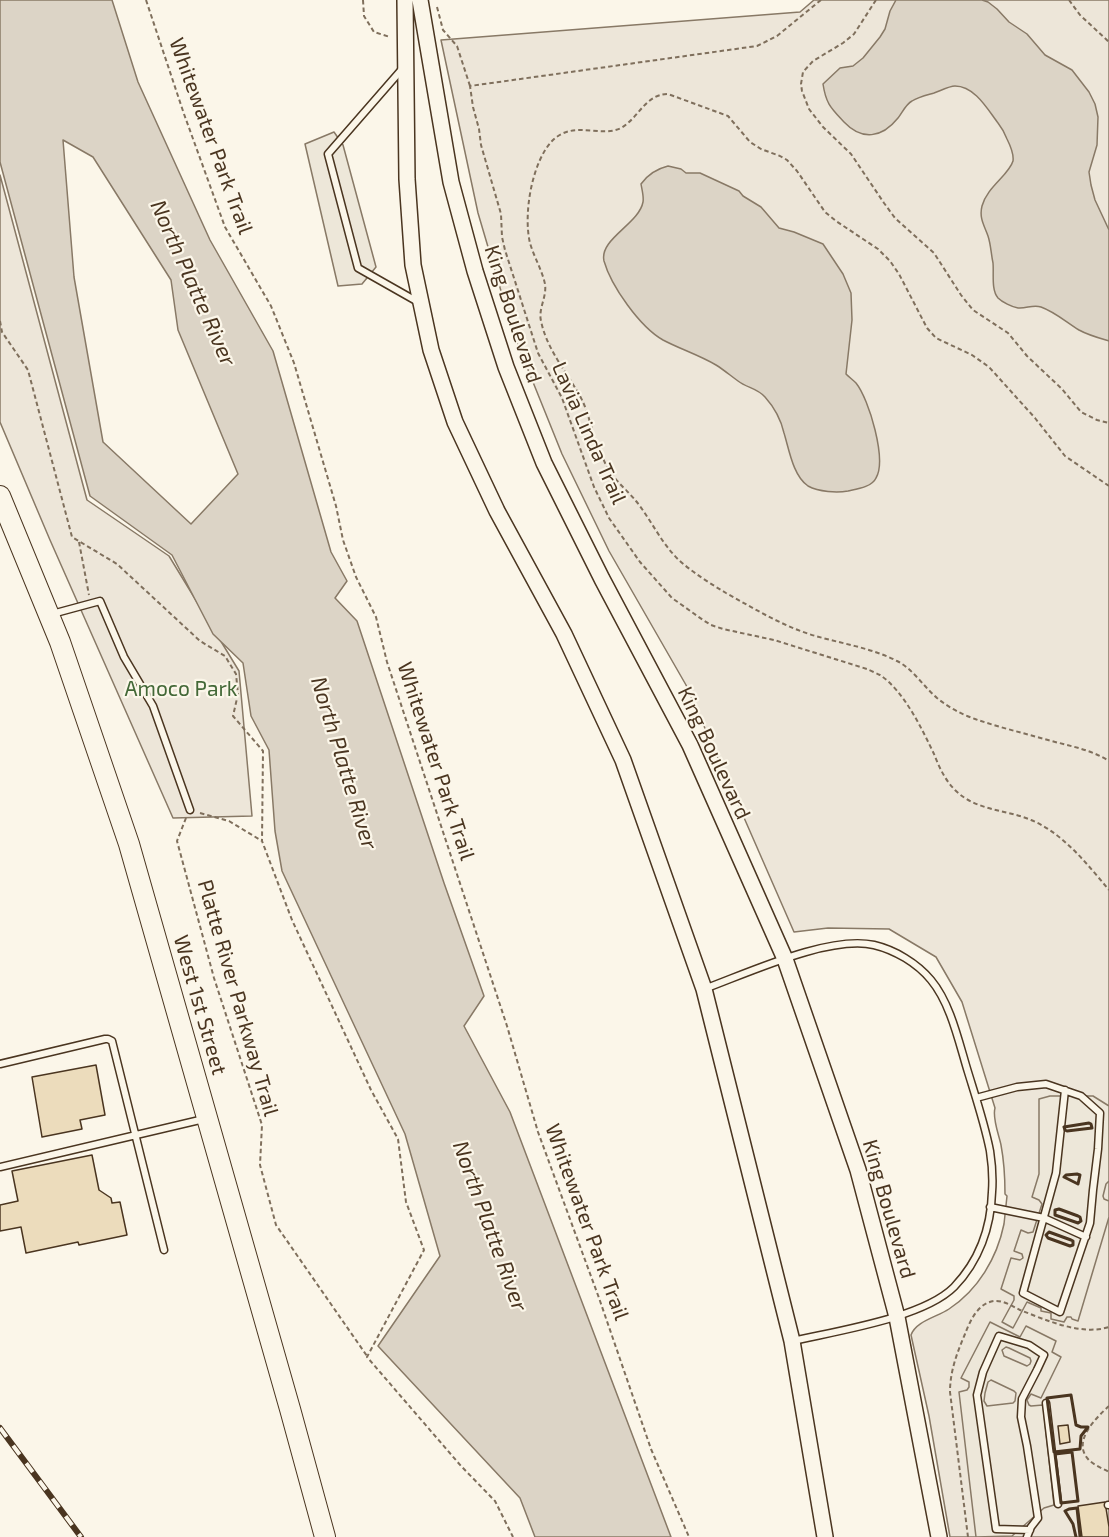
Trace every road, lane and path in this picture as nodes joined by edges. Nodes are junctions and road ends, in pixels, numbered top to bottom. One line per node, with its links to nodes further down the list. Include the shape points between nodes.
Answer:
1 (146, 0): 47 (path, Whitewater Park Trail, via 225,227 271,306 294,363 343,540 376,617 387,662 538,1132 651,1449)
2 (363, 0): 9 (path, via 364,16 374,32)
3 (405, 0): 9 (street)
4 (420, 0): 25 (street, King Boulevard, via 450,182 506,366 544,463 690,745)
5 (435, 0): 12 (path, via 443,30 457,46)
6 (821, 0): 12 (path, via 777,36 757,46)
7 (876, 0): 15 (path, via 854,34 803,72 802,91 809,109 851,154 901,224 934,253 973,310 1008,333 1081,412)
8 (1069, 0): 10 (path)
9 (405, 41): 11 (street)
10 (1109, 42)
11 (405, 65): 13 (street, via 413,264); 13 (lane, via 328,154 358,268)
12 (470, 86): 24 (path, Lavia Linda Trail, via 481,145 501,214 505,250 534,342 562,398 597,495 640,562 672,597 711,625 774,639 880,675 914,715 941,771 956,791 978,805 1025,818 1049,830)
13 (422, 304): 26 (street, via 431,350 455,422 497,511 564,634 623,760)
14 (0, 321): 18 (path, via 2,332 28,370 72,537)
15 (1109, 423)
16 (1109, 486): 21 (path, via 1065,456 989,367 936,338 884,255 825,212 787,160 750,142 728,116 662,94 649,100 622,128 573,130 556,137 549,146 529,194 528,218 530,243 545,285 542,325 556,360 582,400 609,470 674,555 707,581 774,619 898,661 936,697 959,712 1090,751)
17 (0, 496): 20 (main road, West 1st Street)
18 (79, 541): 19 (path); 23 (path, via 117,564 200,641 225,656 236,675 238,694 232,716 262,751)
19 (90, 604): 20 (lane); 22 (lane, via 100,601 124,657 153,705)
20 (49, 615): 30 (main road, West 1st Street, via 129,844)
21 (1109, 761)
22 (190, 810): 23 (path, via 229,821); 39 (path, Platte River Parkway Trail, via 177,842 214,978 262,1125 260,1165 276,1225)
23 (262, 842): 39 (path, via 292,920 398,1139 406,1202 424,1250)
24 (1109, 890)
25 (785, 959): 26 (lane); 29 (lane, via 837,944 855,943 874,945 911,962 942,996); 37 (street, King Boulevard, via 858,1170)
26 (704, 989): 38 (street)
27 (0, 1064): 31 (lane, via 112,1041)
28 (1065, 1090): 29 (lane, via 1046,1084); 34 (lane, via 1056,1173); 35 (lane, via 1081,1096 1100,1113)
29 (976, 1098): 33 (lane, via 990,1151)
30 (207, 1119): 31 (lane); 45 (main road, West 1st Street)
31 (136, 1136): 32 (lane); 36 (lane)
32 (0, 1167)
33 (990, 1207): 34 (lane); 37 (lane, via 980,1250 956,1285 939,1299)
34 (1044, 1218): 35 (lane); 35 (lane, via 1023,1293 1060,1312)
35 (1086, 1237)
36 (164, 1250)
37 (897, 1317): 38 (lane); 49 (street, King Boulevard)
38 (792, 1341): 48 (street)
39 (368, 1357): 46 (path, Platte River Parkway Trail, via 495,1501)
40 (1046, 1403): 43 (lane)
41 (1109, 1406): 42 (path, via 1085,1433 1083,1447 1090,1461)
42 (1109, 1472)
43 (1058, 1504)
44 (1030, 1530): 44 (lane, via 996,1529 977,1395 999,1336 1029,1345 1044,1355 1022,1399 1021,1417 1038,1518); 50 (lane)
45 (325, 1537)
46 (513, 1537)
47 (689, 1537)
48 (825, 1537)
49 (939, 1537)
50 (1027, 1537)

